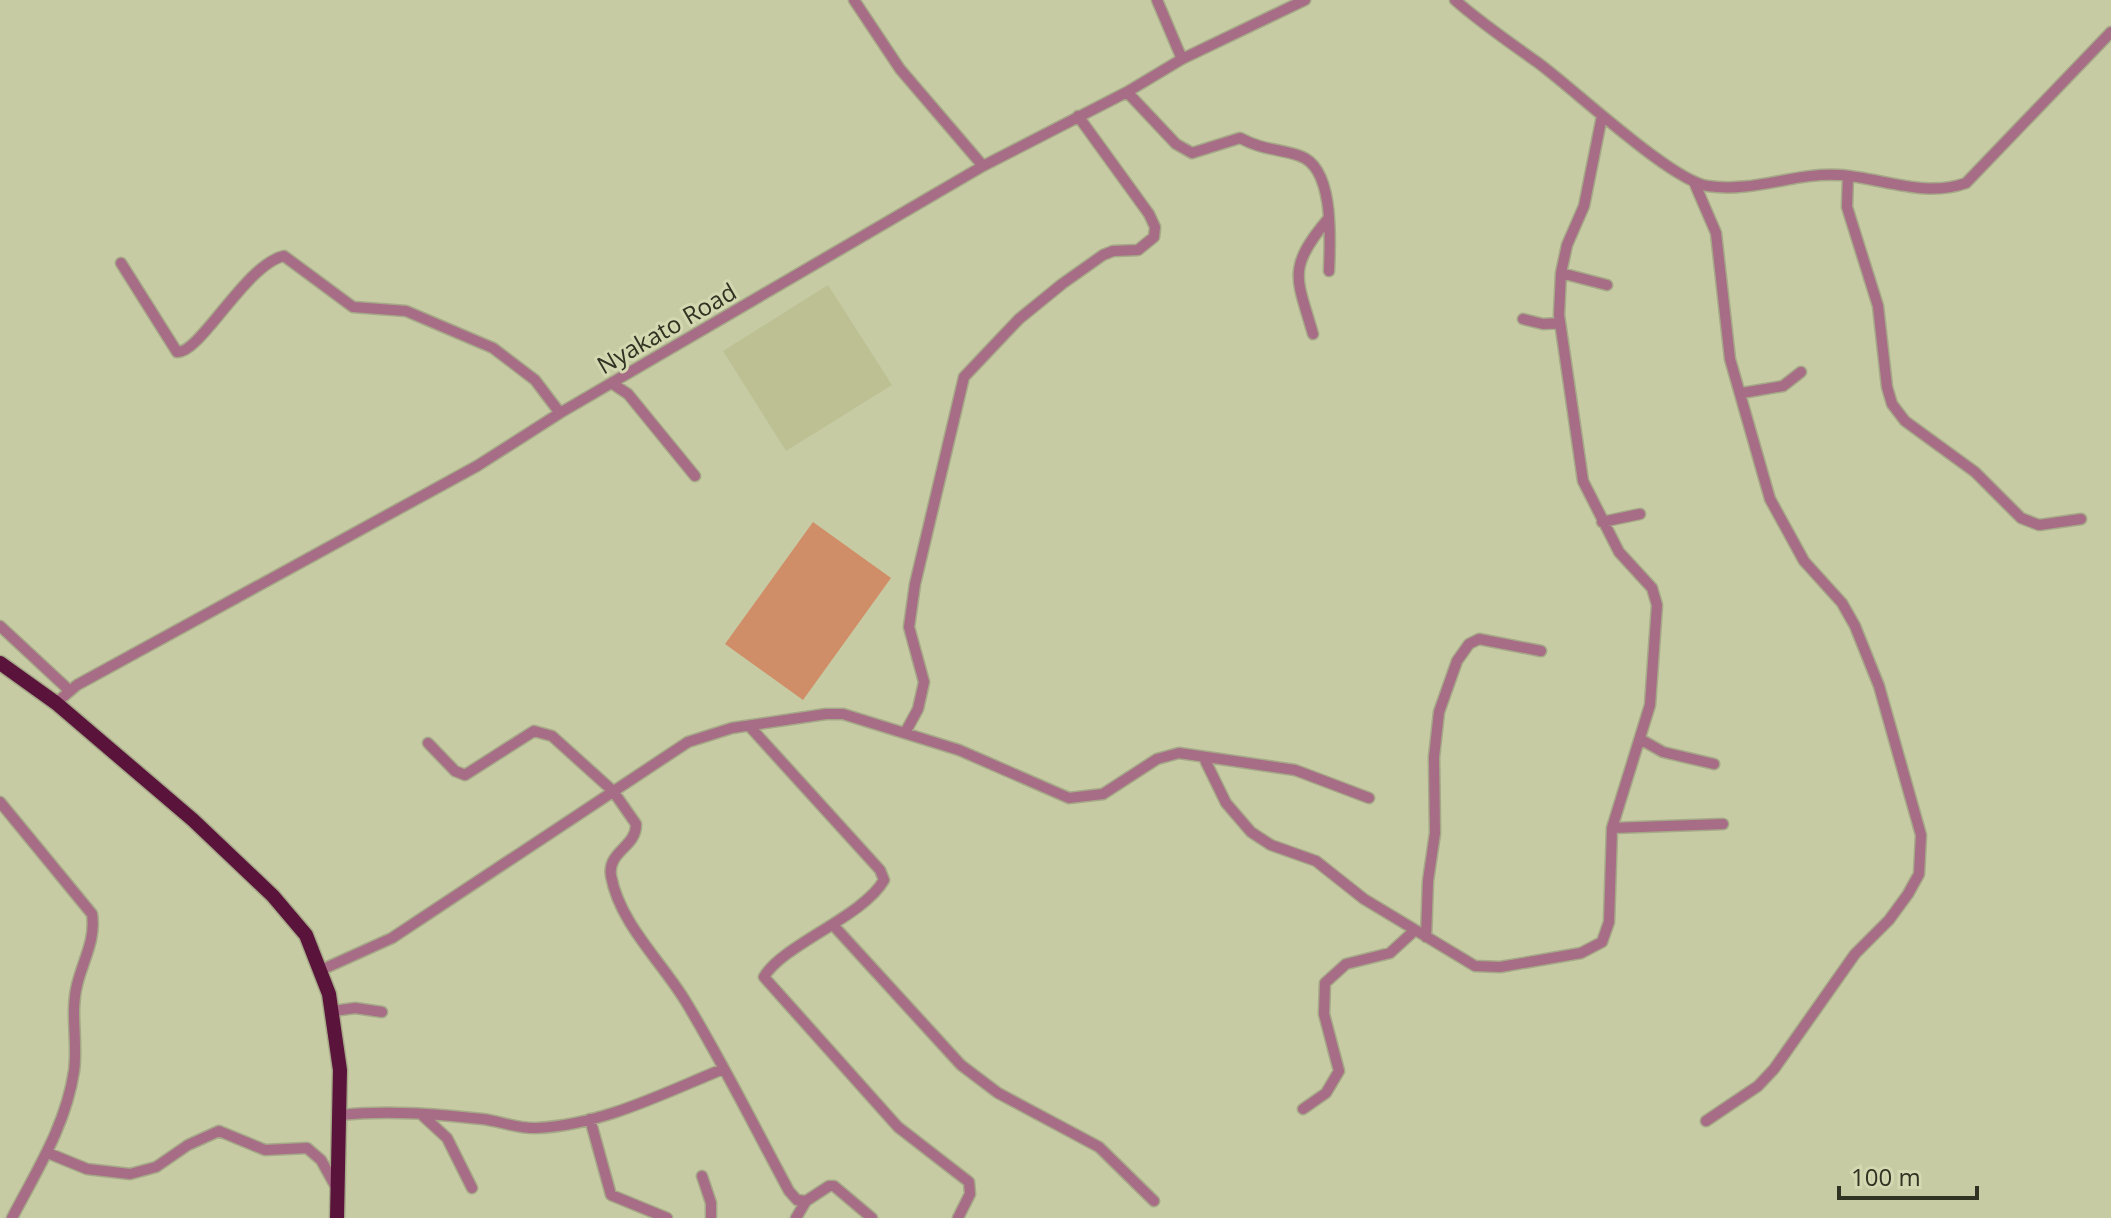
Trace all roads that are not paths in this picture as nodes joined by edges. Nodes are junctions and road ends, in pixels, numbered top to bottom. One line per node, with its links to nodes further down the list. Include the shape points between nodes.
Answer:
1 (854, 0): 10 (street, via 900,69)
2 (1157, 0): 6 (street)
3 (1305, 0): 6 (street, Nyakato Road)
4 (1455, 0): 9 (street)
5 (2111, 32): 11 (street, via 1966,183 1917,188)
6 (1182, 59): 7 (street, Nyakato Road)
7 (1127, 92): 8 (street, Nyakato Road); 13 (street, via 1176,144 1192,153 1240,138 1260,149 1309,160 1325,186)
8 (1078, 116): 10 (street, Nyakato Road); 35 (street, via 1149,214 1154,237 1138,250 1103,255 1050,293 964,377 915,584 909,627 924,682)
9 (1602, 116): 12 (street); 16 (street, via 1584,206)
10 (983, 166): 22 (street, Nyakato Road)
11 (1848, 176): 12 (street, via 1803,175 1740,189); 27 (street, via 1847,207 1878,306 1892,404 1905,421 1975,472 2021,518 2039,525)
12 (1694, 182): 23 (street, via 1716,233 1730,359)
13 (1328, 219): 15 (street); 20 (street, via 1306,250 1296,280)
14 (121, 263): 24 (street, via 177,352 191,347 233,296 270,261 284,256 353,307 406,311 493,348 535,380)
15 (1329, 271)
16 (1561, 273): 17 (street); 19 (street)
17 (1607, 285)
18 (1523, 319): 19 (street)
19 (1560, 323): 28 (street, via 1580,470)
20 (1313, 334)
21 (1801, 372): 23 (street, via 1783,386)
22 (613, 384): 24 (street, Nyakato Road); 25 (street, via 628,394)
23 (1742, 393): 56 (street, via 1770,499 1804,561 1842,603 1879,686 1909,782 1923,852 1908,894 1855,954 1774,1069)
24 (560, 413): 32 (street, Nyakato Road, via 477,466)
25 (695, 476)
26 (1640, 514): 28 (street)
27 (2081, 519)
28 (1602, 522): 36 (street, via 1619,552 1656,595 1650,705)
29 (0, 626): 32 (street)
30 (1541, 651): 47 (street, via 1479,639 1463,651 1454,670 1435,737 1435,833)
31 (0, 663): 33 (highway)
32 (70, 691): 33 (street, Nyakato Road)
33 (56, 703): 48 (highway, via 273,896 306,935)
34 (751, 728): 35 (street, via 826,714 861,717); 40 (street, via 711,732 688,742); 45 (street, via 883,875 881,885)
35 (906, 731): 38 (street, via 1069,798 1103,794 1157,759 1179,753)
36 (1640, 739): 39 (street, via 1663,752); 44 (street)
37 (428, 743): 40 (street, via 455,771 471,774 541,731)
38 (1204, 758): 41 (street, via 1295,770); 46 (street, via 1226,803 1251,832 1316,861)
39 (1714, 764)
40 (613, 791): 48 (street, via 392,938); 51 (street, via 636,824 632,839 613,858 616,890)
41 (1369, 798)
42 (0, 802): 57 (street, via 92,914 95,932 76,987 71,1092)
43 (1723, 824): 44 (street)
44 (1612, 828): 47 (street, via 1609,922 1595,948 1488,968 1467,962)
45 (833, 925): 62 (street, via 961,1065 998,1093 1099,1147); 69 (street, via 764,977 898,1127 969,1182 970,1194)
46 (1414, 931): 47 (street); 52 (street, via 1390,953 1346,964 1325,983 1324,1014 1339,1071 1326,1093)
47 (1426, 937)
48 (321, 970): 49 (highway)
49 (333, 1011): 50 (street); 53 (highway)
50 (382, 1012)
51 (723, 1069): 55 (street); 61 (street, via 789,1191)
52 (1303, 1109)
53 (341, 1115): 54 (street); 59 (highway)
54 (422, 1115): 55 (street, via 536,1128); 60 (street, via 447,1138)
55 (590, 1119): 65 (street, via 611,1195)
56 (1706, 1121)
57 (48, 1153): 59 (street, via 87,1169 130,1174 156,1167 219,1131 265,1150 307,1148 321,1160); 63 (street)
58 (702, 1176): 66 (street)
59 (336, 1187): 64 (highway)
60 (472, 1188)
61 (806, 1201): 67 (street); 68 (street, via 834,1186)
62 (1154, 1201)
63 (12, 1218)
64 (337, 1218)
65 (667, 1218)
66 (711, 1218)
67 (796, 1218)
68 (872, 1218)
69 (958, 1218)

